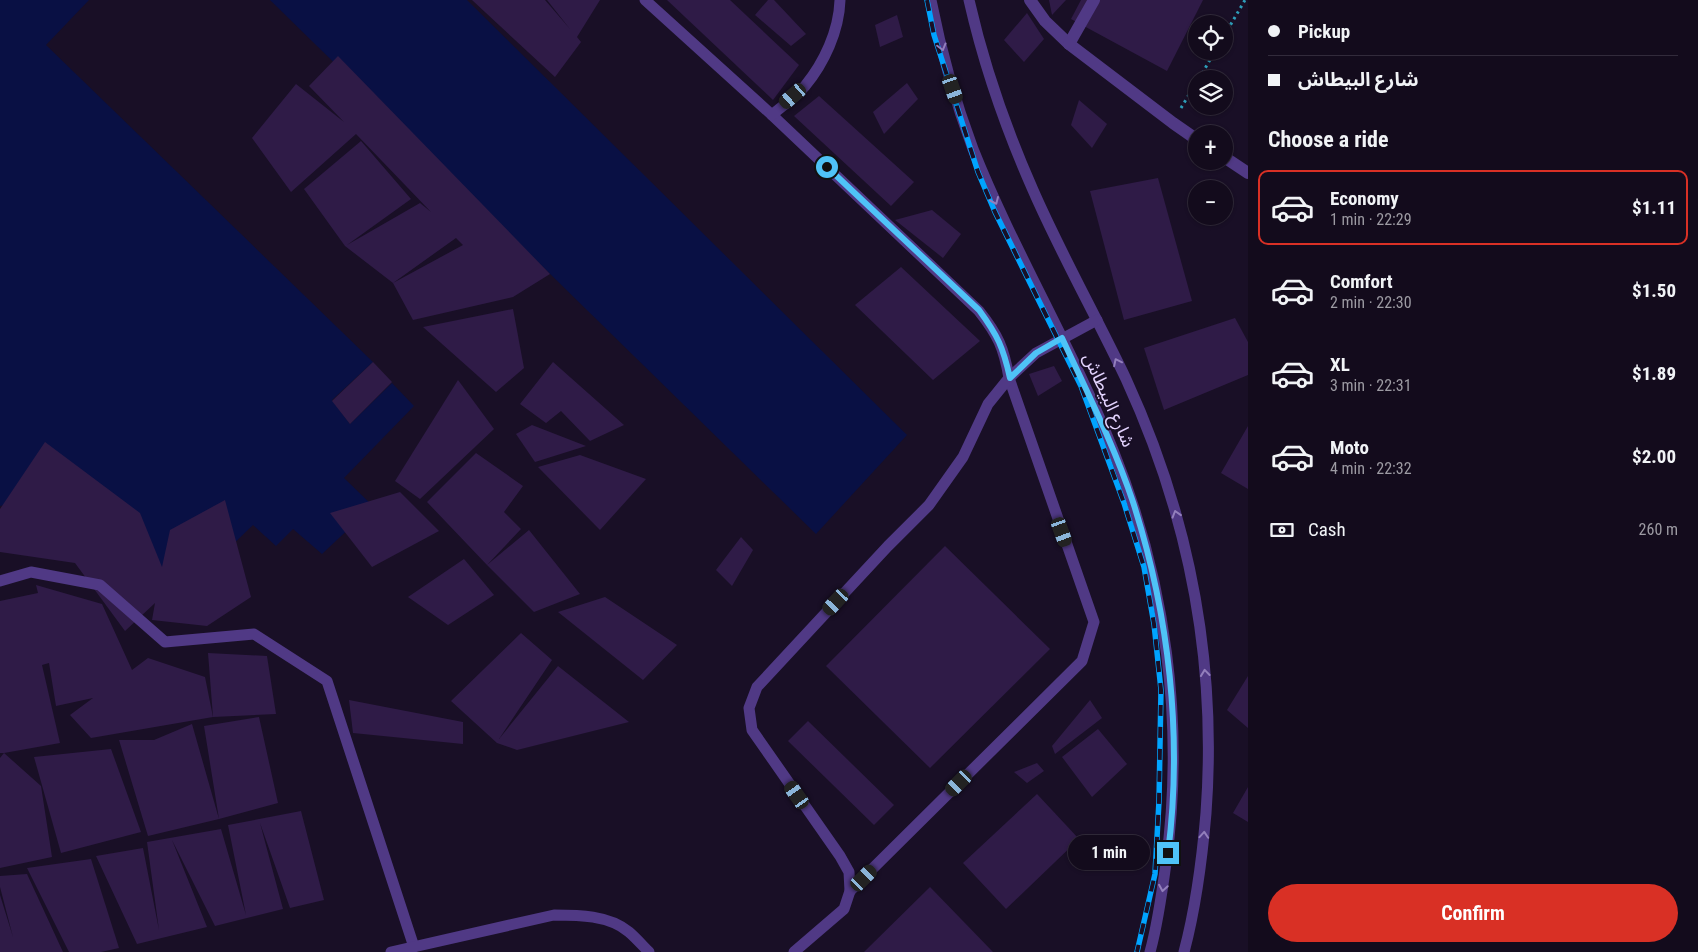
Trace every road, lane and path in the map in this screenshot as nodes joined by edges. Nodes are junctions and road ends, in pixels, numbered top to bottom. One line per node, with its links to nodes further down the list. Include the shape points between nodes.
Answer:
1 (645, 0): 11 (lane)
2 (840, 0): 11 (lane, via 840,11 827,52 804,87)
3 (931, 0): 17 (lane, شارع البيطاش, one-way to 17, via 953,89 973,148)
4 (969, 0): 16 (lane, شارع البيطاش, via 992,84 1012,139 1034,192)
5 (1030, 0): 9 (street, via 1045,21)
6 (1094, 0): 9 (street)
7 (1245, 0): 8 (path)
8 (1233, 21)
9 (1069, 44): 12 (street)
10 (1188, 96): 12 (path)
11 (772, 115): 18 (lane, via 979,310 1005,353)
12 (1172, 123): 13 (street)
13 (1188, 134)
14 (1233, 163): 15 (street)
15 (1248, 173)
16 (1097, 320): 17 (lane); 26 (lane, شارع البيطاش, one-way to 16, via 1203,856 1209,775 1208,693 1199,612 1182,533 1158,455)
17 (1062, 338): 18 (lane, via 1036,353); 25 (lane, شارع البيطاش, one-way to 25, via 1113,449 1132,502 1158,601 1168,666 1174,778 1163,890)
18 (1010, 378): 20 (lane, via 1094,622 1082,662); 20 (lane, via 988,404 963,457 929,505 757,687 749,708 752,730 849,872)
19 (0, 582): 21 (lane, via 31,572 100,585 165,642 254,634 327,681)
20 (850, 891): 24 (lane, via 844,909)
21 (414, 947): 22 (lane); 23 (lane, via 554,915 579,914 604,920 628,931)
22 (391, 952)
23 (649, 952)
24 (794, 952)
25 (1150, 952)
26 (1184, 952)

